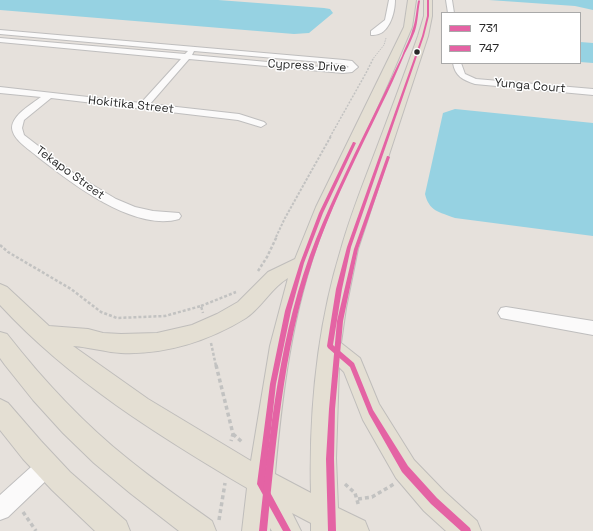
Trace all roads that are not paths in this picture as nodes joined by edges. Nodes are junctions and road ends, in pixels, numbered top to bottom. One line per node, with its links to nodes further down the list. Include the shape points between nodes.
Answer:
1 (392, 0): 7 (street, via 392,15 382,28)
2 (412, 0): 18 (main road, via 408,27 330,193)
3 (428, 0): 24 (main road, via 428,16 423,36 349,247)
4 (449, 0): 5 (street)
5 (451, 12)
6 (0, 32): 9 (street, Cypress Drive)
7 (374, 33)
8 (0, 40): 10 (street, Cypress Drive)
9 (194, 49): 10 (street); 10 (street, Cypress Drive, via 344,62 354,67 343,71)
10 (188, 57): 15 (street)
11 (457, 64): 13 (street, Yunga Court, via 458,72 468,79)
12 (0, 90): 14 (street, Hokitika Street)
13 (593, 92)
14 (48, 96): 15 (street, Hokitika Street); 17 (street, Tekapo Street, via 20,119 17,129 20,136 65,172 110,202 137,213)
15 (144, 106): 16 (street, Hokitika Street, via 238,117)
16 (261, 124)
17 (174, 216)
18 (302, 263): 22 (main road, via 275,278 242,310 210,328 193,334 140,343 103,342 87,338); 27 (main road, via 278,357)
19 (0, 292): 22 (main road)
20 (506, 313): 21 (street)
21 (593, 328)
22 (43, 335): 27 (main road, via 162,424)
23 (0, 341): 31 (main road, via 21,369 62,414 118,467)
24 (330, 346): 30 (main road, via 323,459); 35 (main road, via 352,365 371,412 405,469 434,501)
25 (0, 411): 26 (main road)
26 (47, 466): 28 (street); 32 (main road)
27 (261, 483): 30 (main road); 33 (main road); 34 (main road)
28 (0, 509)
29 (357, 519): 30 (main road)
30 (325, 523)
31 (211, 525)
32 (106, 526)
33 (256, 531)
34 (287, 531)
35 (467, 531)

